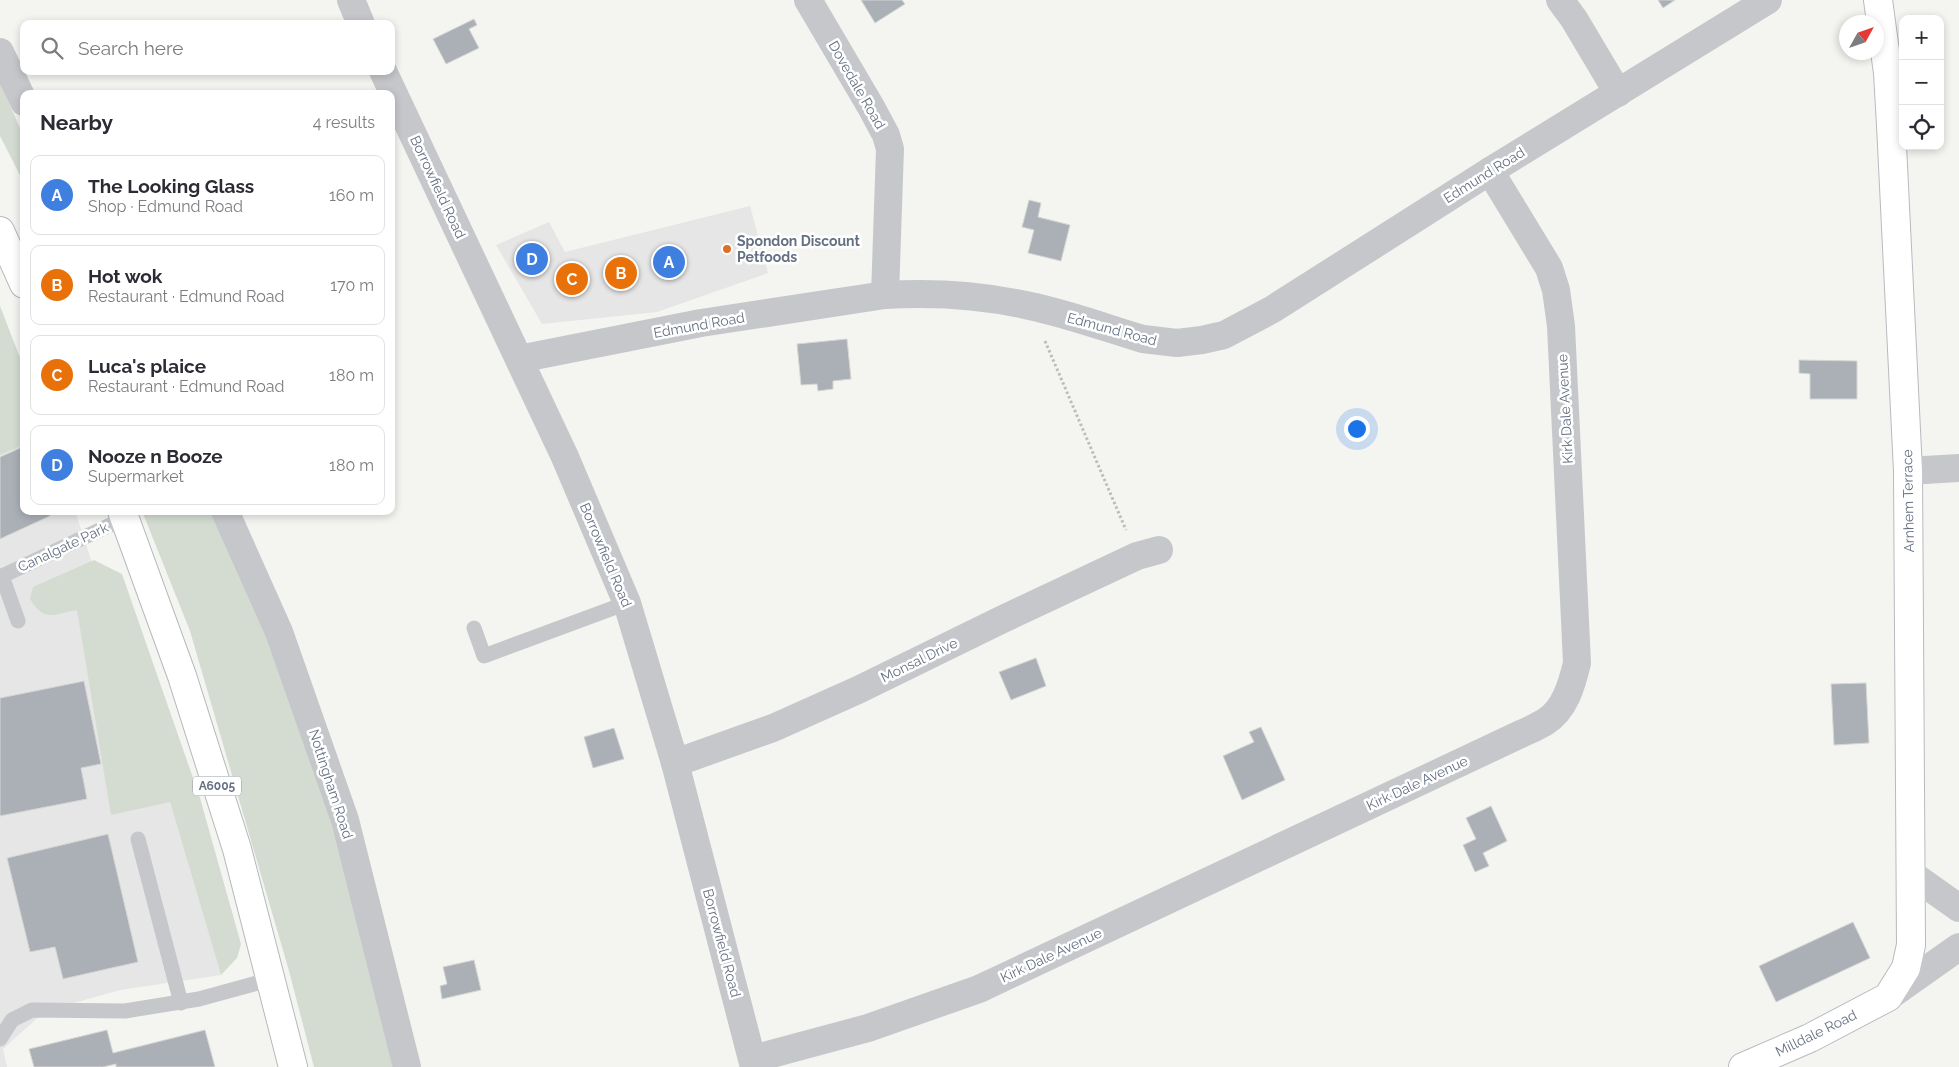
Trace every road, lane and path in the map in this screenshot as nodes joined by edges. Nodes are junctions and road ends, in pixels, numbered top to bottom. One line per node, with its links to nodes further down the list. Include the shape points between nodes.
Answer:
1 (351, 0): 6 (street)
2 (808, 0): 16 (street, Dovedale Road, via 871,107 890,149)
3 (1560, 0): 10 (street)
4 (1768, 0): 10 (street, Edmund Road)
5 (1878, 0): 20 (street, Arnhem Terrace, via 1888,73)
6 (359, 20)
7 (0, 52): 11 (street)
8 (385, 75): 9 (street, Borrowfield Road)
9 (392, 90)
10 (1618, 93): 13 (street, Edmund Road)
11 (20, 94)
12 (395, 96): 18 (street, Borrowfield Road)
13 (1490, 171): 17 (street, Edmund Road, via 1272,309 1224,335 1162,343); 38 (street, Kirk Dale Avenue, via 1549,268 1561,326 1577,663 1572,686 1562,705 1539,725 979,989)
14 (0, 231): 15 (street)
15 (20, 275)
16 (885, 295): 17 (street, Edmund Road, via 944,294); 18 (street, Edmund Road, via 702,323)
17 (1030, 306): 24 (path)
18 (519, 359): 26 (street, Borrowfield Road)
19 (1959, 468): 20 (street)
20 (1908, 471): 31 (street, Arnhem Terrace)
21 (122, 515): 25 (lane, Canalgate Park)
22 (124, 515): 34 (street, A6005, via 217,785)
23 (227, 515): 40 (street, Nottingham Road, via 278,632 345,820)
24 (1148, 553): 29 (street, Monsal Drive, via 774,728)
25 (1, 577): 27 (lane)
26 (627, 603): 28 (lane, via 484,656); 29 (street, Borrowfield Road)
27 (18, 621)
28 (474, 628)
29 (675, 763): 38 (street, Borrowfield Road)
30 (138, 839): 36 (lane)
31 (1911, 874): 32 (street); 35 (street, Arnhem Terrace, via 1911,945 1906,968)
32 (1959, 908)
33 (1959, 947): 35 (street)
34 (272, 979): 36 (lane); 39 (street, A6005)
35 (1888, 997): 41 (street, Milldale Road, via 1810,1038)
36 (181, 1003): 37 (lane, via 125,1011 32,1010 12,1020)
37 (0, 1039)
38 (754, 1063)
39 (293, 1067)
40 (407, 1067)
41 (1743, 1067)

